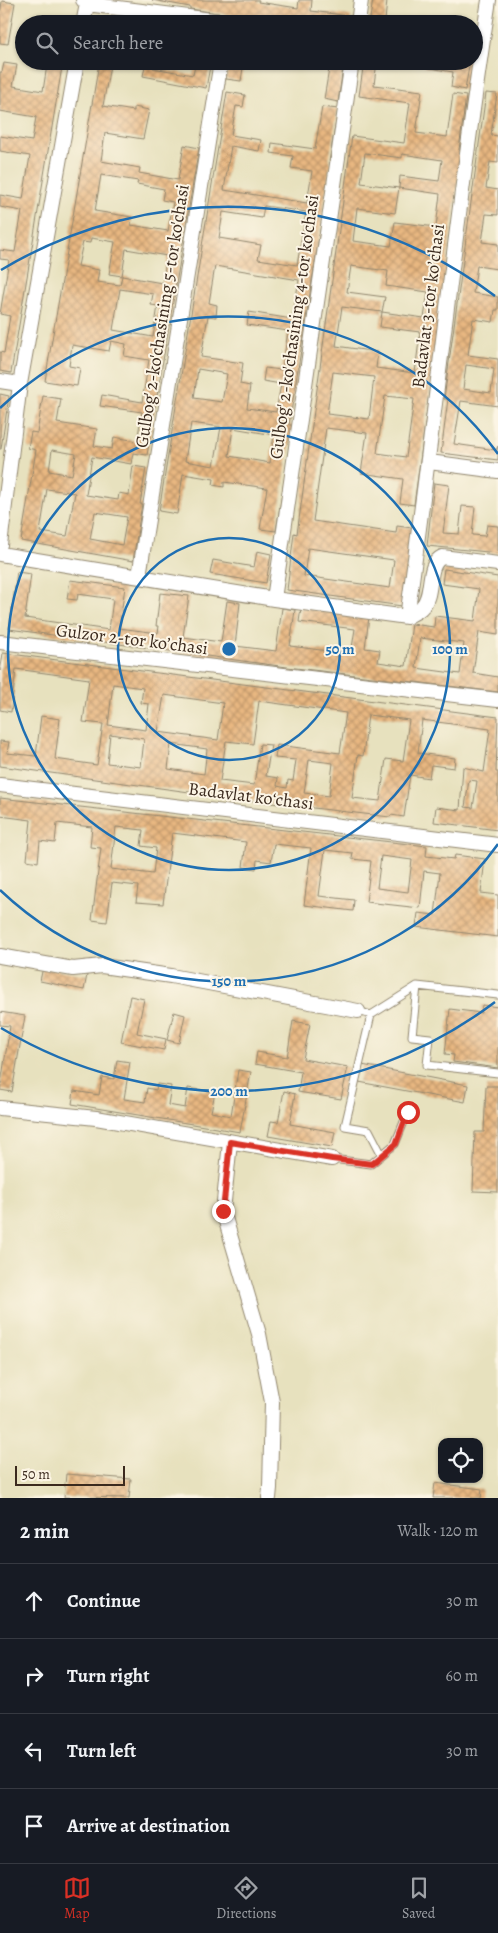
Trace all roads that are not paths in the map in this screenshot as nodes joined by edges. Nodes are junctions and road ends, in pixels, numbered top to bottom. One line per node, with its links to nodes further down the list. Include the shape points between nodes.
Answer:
1 (362, 0): 6 (street)
2 (489, 0): 7 (street, Badavlat 3-tor koʼchasi)
3 (85, 2): 4 (street); 5 (street)
4 (84, 15)
5 (173, 15)
6 (360, 15)
7 (483, 38)
8 (75, 70): 13 (street)
9 (220, 70): 19 (street, Gulbog' 2-ko'chasining 5-tor ko'chasi)
10 (351, 70): 20 (street, Gulbog' 2-ko'chasining 4-tor ko'chasi)
11 (478, 70): 14 (street, Badavlat 3-tor koʼchasi)
12 (0, 381): 13 (street)
13 (20, 384): 16 (street)
14 (429, 462): 15 (street); 21 (street, Badavlat 3-tor koʼchasi)
15 (498, 471)
16 (0, 545)
17 (0, 554): 19 (street)
18 (498, 564): 21 (street, via 442,557 434,565 430,592 422,608)
19 (139, 576): 20 (street)
20 (274, 599): 21 (street)
21 (407, 617)
22 (0, 642): 23 (street, Gulzor 2-tor koʼchasi)
23 (498, 700)
24 (0, 785): 25 (street, Badavlat koʻchasi)
25 (498, 845)
26 (0, 956): 29 (street, via 73,969 102,966 171,976)
27 (417, 986): 28 (lane); 29 (lane); 30 (lane, via 412,1036 430,1038 427,1064)
28 (498, 995)
29 (365, 1013): 34 (lane, via 345,1126 369,1130)
30 (498, 1073)
31 (0, 1108): 33 (street, via 96,1118)
32 (408, 1112): 34 (lane, via 396,1144)
33 (230, 1142): 35 (street); 36 (street, via 223,1211 259,1334 272,1402)
34 (382, 1155): 35 (lane, via 372,1164)
35 (332, 1159)
36 (270, 1493)

